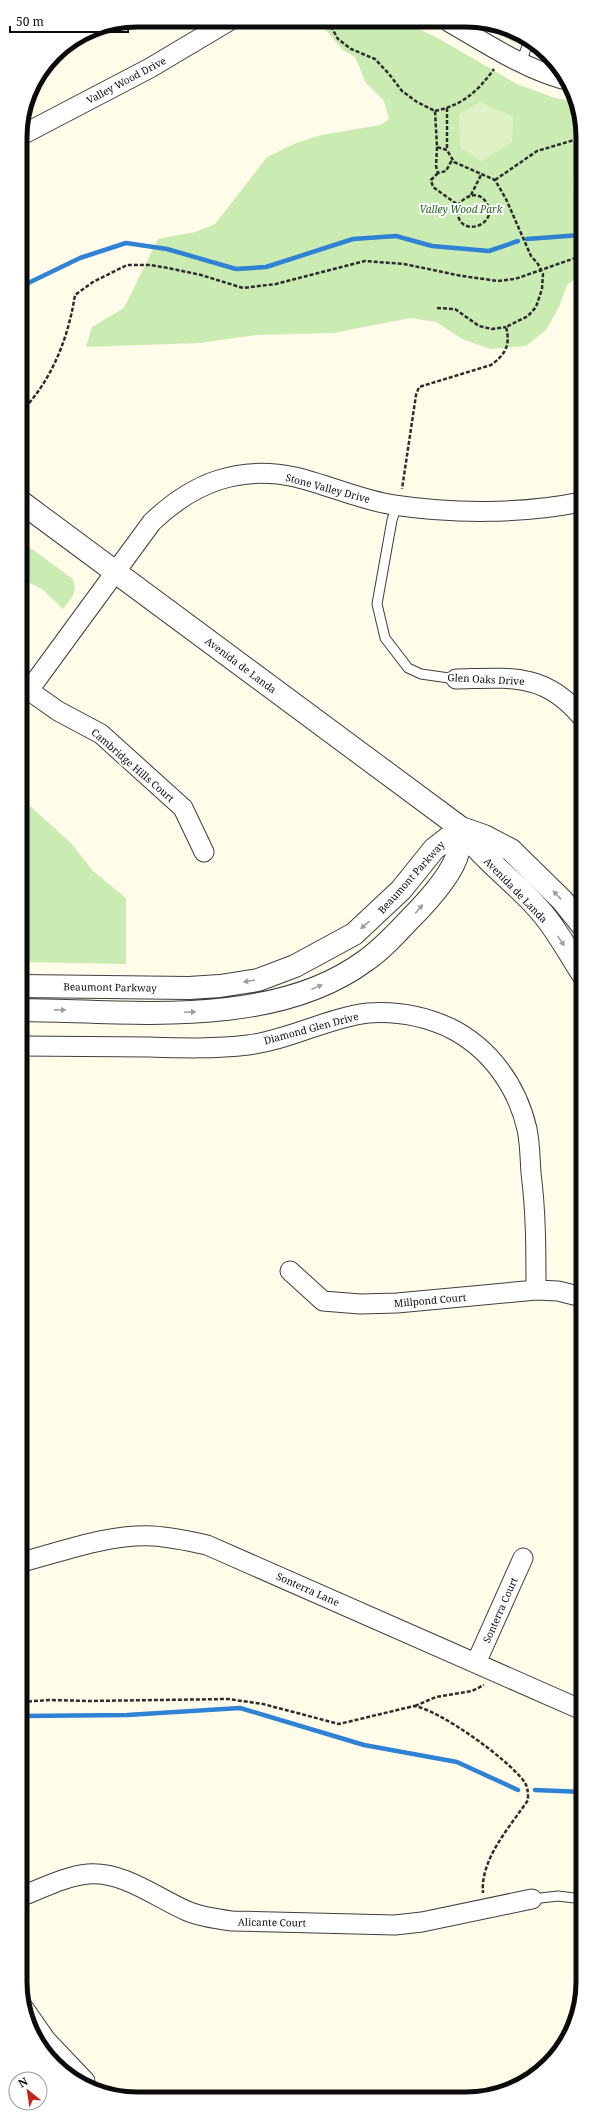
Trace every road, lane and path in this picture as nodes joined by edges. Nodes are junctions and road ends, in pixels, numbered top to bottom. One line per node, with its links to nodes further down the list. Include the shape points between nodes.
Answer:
1 (219, 27): 10 (street, Valley Wood Drive, via 150,68)
2 (331, 27): 9 (path, via 338,39 351,49 376,59 402,91)
3 (458, 27): 5 (street)
4 (527, 46): 5 (lane)
5 (521, 63): 7 (street)
6 (494, 69): 8 (path, via 475,93)
7 (558, 78)
8 (447, 108): 9 (path); 13 (path)
9 (435, 111): 12 (path)
10 (27, 132)
11 (576, 139): 17 (path, via 536,151)
12 (437, 146): 13 (path); 15 (path)
13 (447, 150): 14 (path)
14 (452, 160): 15 (path, via 446,171); 16 (path)
15 (438, 173): 19 (path, via 431,180 433,187)
16 (482, 173): 17 (path); 18 (path)
17 (495, 180): 21 (path, via 506,199 530,256)
18 (472, 195): 19 (path, via 463,198); 19 (path, via 485,200 489,207 489,215 485,222 479,226 465,225 459,220)
19 (458, 205)
20 (576, 258): 21 (path)
21 (541, 270): 23 (path, via 542,289 536,307 528,316); 24 (path, via 498,281 404,264 365,261 276,284 243,288 201,275 162,267 127,266 93,282 75,294 59,356 40,391)
22 (437, 308): 23 (path, via 456,309 480,326 492,329)
23 (506, 328): 25 (path, via 508,348 501,358 491,365 419,387)
24 (27, 405)
25 (399, 497): 26 (street, Stone Valley Drive, via 488,511); 28 (street, Stone Valley Drive, via 272,474 229,477 187,493 168,507 152,522); 29 (lane, Glen Oaks Drive, via 390,530 377,604 385,638 408,668 421,674)
26 (576, 503)
27 (27, 506): 28 (street, Avenida de Landa)
28 (115, 571): 30 (street, Stone Valley Drive); 33 (street, Avenida de Landa)
29 (456, 679): 32 (street, Glen Oaks Drive, via 523,680 540,684 560,695)
30 (27, 684)
31 (27, 688): 34 (street, Cambridge Hills Court, via 58,711 100,734 183,808)
32 (576, 711)
33 (461, 828): 35 (street, Avenida de Landa, one-way to 33, via 562,900 511,850); 36 (street, Avenida de Landa, one-way to 36, via 472,844 543,914); 37 (street, Beaumont Parkway, one-way to 37, via 434,849 401,890 354,934 323,953 280,972 258,980 189,988); 38 (street, Beaumont Parkway, one-way to 33, via 221,1010 266,1003 336,979 364,962 419,910 450,870 458,853)
34 (204, 852)
35 (576, 918)
36 (576, 964)
37 (27, 986)
38 (27, 1010)
39 (27, 1046): 41 (street, Diamond Glen Drive, via 216,1048 283,1038 367,1013 415,1015 458,1032 478,1046 495,1063 509,1083 520,1106 527,1130 536,1216)
40 (290, 1271): 41 (street, Millpond Court, via 323,1301 360,1304)
41 (536, 1290): 42 (street, Millpond Court, via 558,1291)
42 (576, 1296)
43 (523, 1558): 45 (street, Sonterra Court)
44 (27, 1561): 45 (street, Sonterra Lane, via 112,1539 152,1536 207,1545)
45 (484, 1667): 47 (path, via 483,1685 472,1691 436,1696); 48 (street, Sonterra Lane)
46 (27, 1702): 47 (path, via 228,1699 262,1704 340,1724)
47 (414, 1706): 52 (path, via 425,1708 448,1720 491,1751 523,1780 528,1790 528,1800 489,1859 482,1881)
48 (576, 1707)
49 (27, 1894): 52 (street, Alicante Court, via 73,1876 106,1874 122,1879 189,1912 232,1921 395,1925)
50 (532, 1899): 51 (lane, via 558,1896); 52 (street, Alicante Court)
51 (576, 1899)
52 (484, 1909)
53 (36, 2025): 54 (street)
54 (78, 2074)

